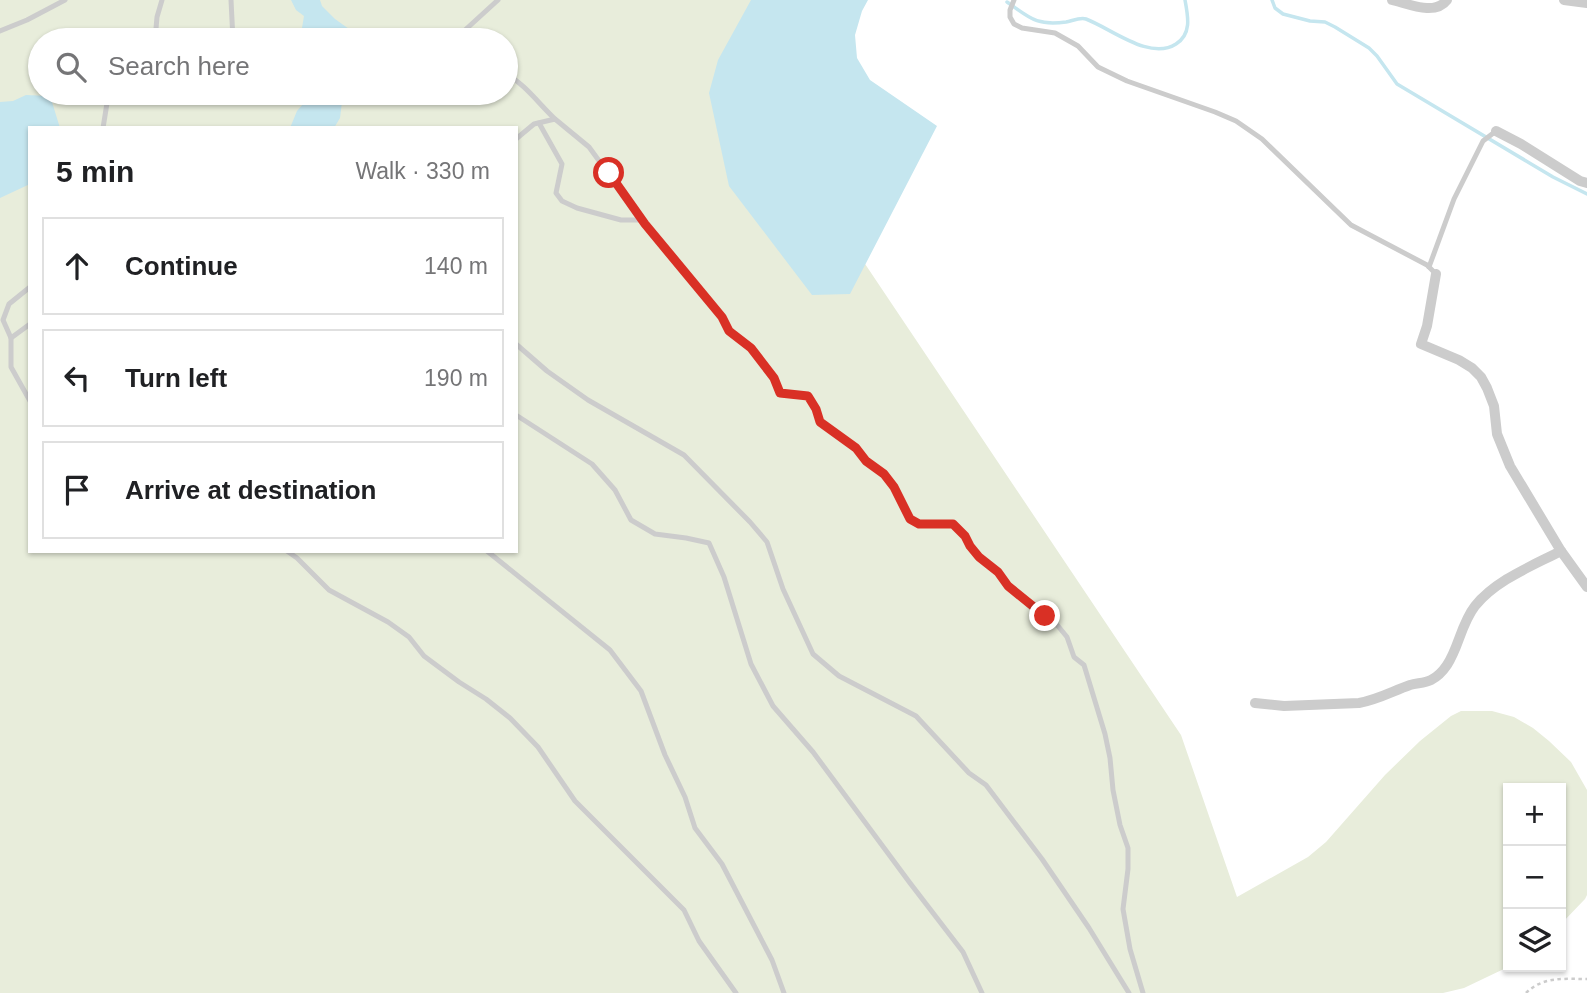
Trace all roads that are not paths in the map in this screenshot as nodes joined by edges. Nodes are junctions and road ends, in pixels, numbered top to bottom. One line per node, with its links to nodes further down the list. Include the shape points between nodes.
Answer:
1 (65, 0): 13 (lane)
2 (162, 0): 10 (lane)
3 (231, 0): 11 (lane)
4 (498, 0): 12 (lane)
5 (1014, 0): 23 (lane, via 1010,10 1014,24 1055,33 1078,46 1098,67 1236,121 1262,139 1350,225)
6 (1392, 0): 7 (street, via 1429,8 1438,8)
7 (1447, 0)
8 (1564, 0): 9 (street)
9 (1587, 3)
10 (156, 28)
11 (232, 28)
12 (467, 28)
13 (0, 31)
14 (518, 80): 16 (lane)
15 (107, 105): 18 (lane)
16 (555, 119): 17 (lane); 22 (lane, via 589,147)
17 (539, 123): 20 (lane); 22 (lane, via 562,164 556,193 562,201 621,220)
18 (103, 126)
19 (1496, 131): 21 (street); 23 (lane, via 1483,141 1454,199)
20 (518, 137)
21 (1587, 183)
22 (643, 220): 40 (lane, via 729,331 751,348 780,393 808,396 820,422 884,474 910,519 919,524 953,524 979,557 1066,637 1074,657 1084,665 1105,734 1128,848 1123,909)
23 (1432, 271): 31 (street, via 1421,344 1459,360 1481,377 1510,466)
24 (28, 290): 25 (lane, via 9,304)
25 (1, 321): 27 (lane)
26 (28, 325): 27 (lane)
27 (11, 338): 29 (lane, via 10,367)
28 (518, 346): 39 (lane, via 588,400 684,454 750,522 767,541 813,654 839,676 916,716 986,785 1042,859)
29 (28, 398)
30 (518, 416): 38 (lane, via 592,464 615,490 631,520 655,534 709,543 751,664 773,706 813,752 963,952)
31 (1561, 551): 34 (street); 35 (street, via 1485,596 1467,620 1447,665 1432,680 1359,703)
32 (290, 553): 36 (lane, via 328,590 388,622 409,637 424,656 510,718 538,747 575,801 684,910 699,941)
33 (489, 553): 37 (lane, via 610,650 641,691 695,828 722,864)
34 (1587, 587)
35 (1255, 703)
36 (736, 993)
37 (785, 993)
38 (982, 993)
39 (1129, 993)
40 (1143, 993)

